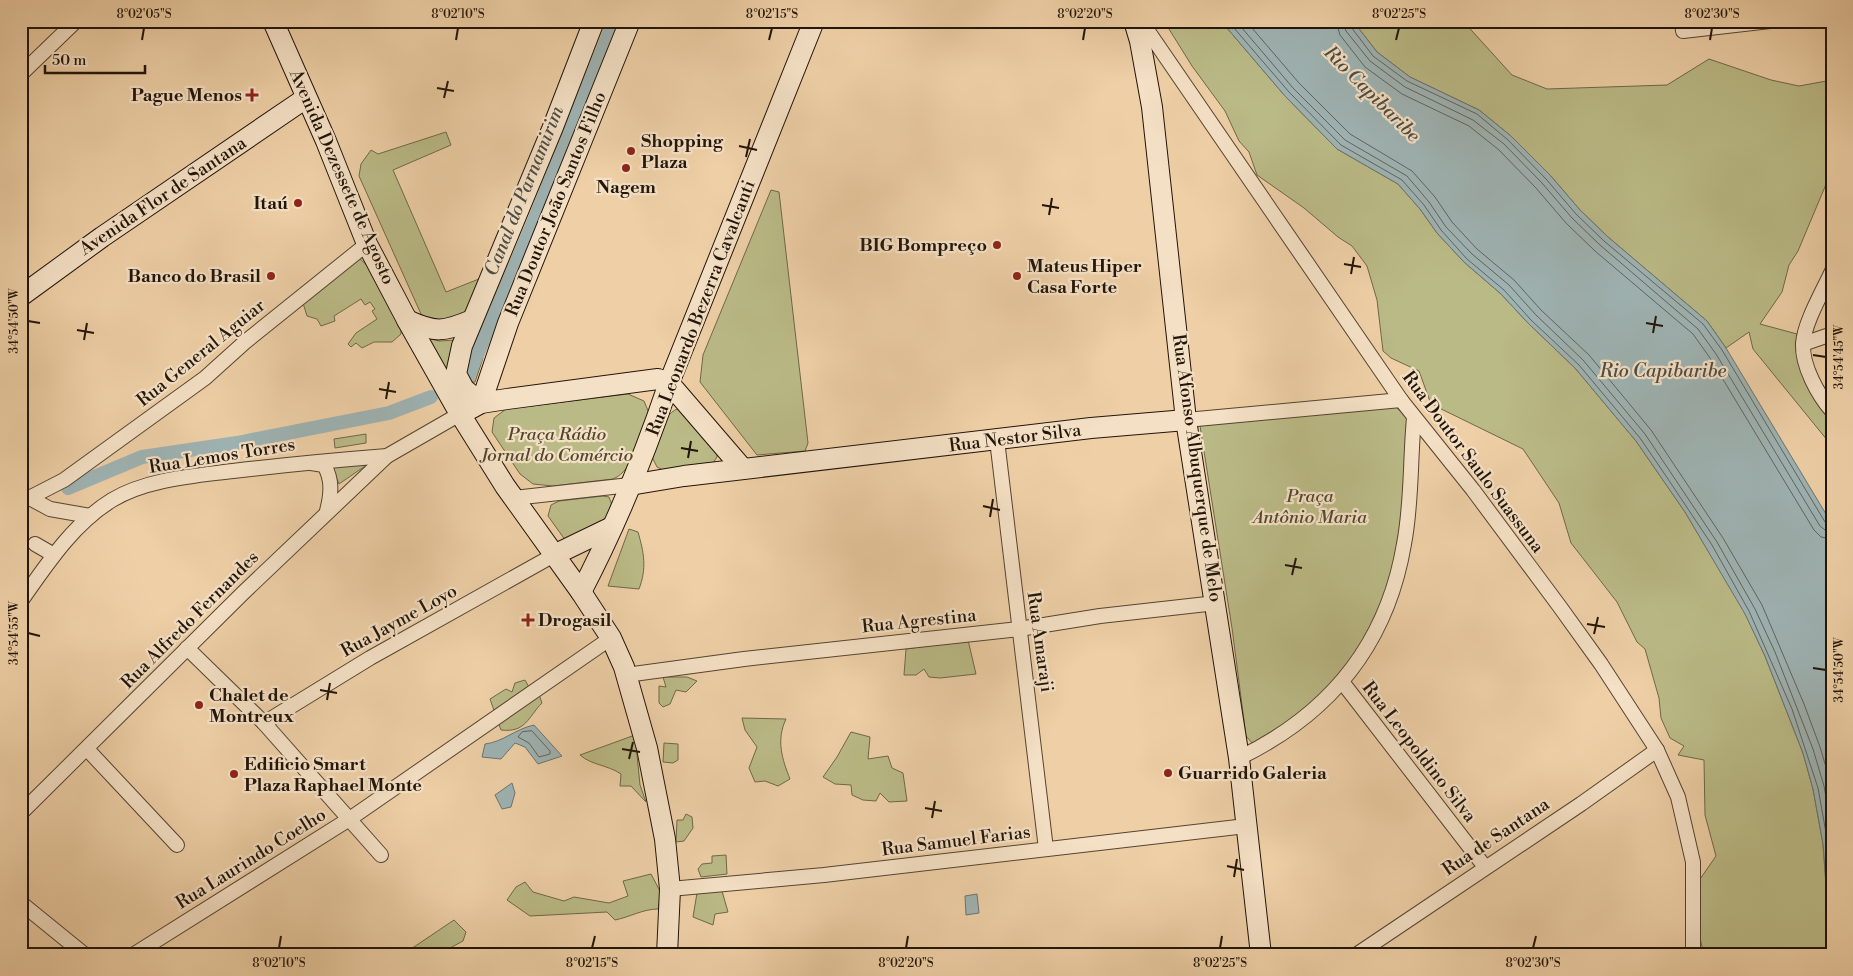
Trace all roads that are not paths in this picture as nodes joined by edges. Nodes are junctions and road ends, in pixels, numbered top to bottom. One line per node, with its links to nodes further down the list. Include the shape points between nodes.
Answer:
1 (76, 21): 10 (street)
2 (273, 21): 11 (main road, Avenida Dezessete de Agosto)
3 (594, 21): 16 (main road, Rua Doutor João Santos Filho)
4 (630, 21): 21 (main road, Rua Doutor João Santos Filho, via 534,257)
5 (814, 21): 20 (main road, Rua Leonardo Bezerra Cavalcanti)
6 (1134, 21): 27 (main road, Rua Afonso Albuquerque de Melo, via 1153,116)
7 (1141, 21): 22 (street, Rua Doutor Saulo Suassuna)
8 (1770, 21): 9 (street)
9 (1682, 26)
10 (21, 74)
11 (306, 98): 12 (main road, Avenida Dezessete de Agosto); 14 (main road, Avenida Flor de Santana)
12 (367, 244): 15 (main road, Avenida Dezessete de Agosto); 35 (street, Rua General Aguiar, via 205,378 64,480)
13 (1832, 271): 18 (street)
14 (21, 296)
15 (407, 320): 16 (main road, via 438,331); 24 (main road, Avenida Dezessete de Agosto)
16 (472, 320): 21 (main road, Rua Doutor João Santos Filho, via 456,374 469,395)
17 (1832, 334): 18 (street)
18 (1803, 344): 23 (street, via 1809,371)
19 (634, 383): 20 (main road, via 658,379); 21 (main road); 25 (main road, via 646,392)
20 (670, 383): 25 (main road, Rua Leonardo Bezerra Cavalcanti); 32 (main road)
21 (483, 395): 24 (main road)
22 (1401, 400): 26 (street, Rua Doutor Saulo Suassuna); 27 (street, Rua Nestor Silva)
23 (1831, 408)
24 (460, 414): 29 (street); 36 (main road, Avenida Dezessete de Agosto)
25 (659, 414): 30 (main road, Rua Leonardo Bezerra Cavalcanti)
26 (1414, 418): 50 (street, via 1405,542 1399,571 1376,630); 53 (street, Rua Doutor Saulo Suassuna, via 1565,614)
27 (1186, 420): 28 (main road, Rua Nestor Silva); 45 (main road, Rua Afonso Albuquerque de Melo)
28 (996, 440): 32 (main road, Rua Nestor Silva); 46 (street, Rua Amaraji)
29 (387, 456): 31 (street, Rua Lemos Torres); 37 (street, Rua Alfredo Fernandes)
30 (642, 458): 33 (main road); 34 (main road, Rua Leonardo Bezerra Cavalcanti)
31 (305, 462): 37 (street, via 324,465 329,474); 38 (street, Rua Lemos Torres, via 201,475 146,486 113,500)
32 (744, 469): 33 (main road, Rua Nestor Silva)
33 (666, 479): 34 (main road, Rua Nestor Silva)
34 (630, 485): 36 (street); 39 (main road, Rua Leonardo Bezerra Cavalcanti)
35 (24, 496): 38 (street, via 50,509)
36 (514, 498): 42 (main road, Avenida Dezessete de Agosto)
37 (327, 511): 48 (street, Rua Alfredo Fernandes)
38 (90, 516): 41 (street, Rua Lemos Torres)
39 (612, 527): 42 (main road); 43 (main road, Rua Leonardo Bezerra Cavalcanti)
40 (35, 544): 41 (street)
41 (54, 555): 44 (street, Rua Lemos Torres)
42 (554, 556): 43 (main road, Avenida Dezessete de Agosto); 51 (street, Rua Jayme Loyo, via 370,658)
43 (581, 592): 47 (main road, Avenida Dezessete de Agosto)
44 (21, 601)
45 (1216, 603): 46 (street, Rua Agrestina); 54 (main road, Rua Afonso Albuquerque de Melo)
46 (1018, 629): 49 (street, Rua Agrestina); 59 (street, Rua Amaraji)
47 (610, 638): 49 (main road, Avenida Dezessete de Agosto); 56 (street, Rua Laurindo Coelho)
48 (187, 648): 51 (street); 52 (street, Rua Alfredo Fernandes)
49 (626, 675): 62 (main road, Avenida Dezessete de Agosto, via 647,748 665,839)
50 (1343, 683): 54 (street, via 1284,732); 61 (street, Rua Leopoldino Silva)
51 (264, 722): 56 (street)
52 (87, 749): 55 (street, Rua Alfredo Fernandes); 58 (street)
53 (1657, 750): 61 (street, Rua de Santana); 69 (street, Rua Doutor Saulo Suassuna, via 1678,797 1693,862)
54 (1239, 758): 57 (main road, Rua Afonso Albuquerque de Melo)
55 (21, 813)
56 (351, 818): 60 (street); 65 (street, Rua Laurindo Coelho)
57 (1246, 826): 59 (street, Rua Samuel Farias); 67 (main road, Rua Afonso Albuquerque de Melo)
58 (177, 845)
59 (1046, 849): 62 (street, Rua Samuel Farias)
60 (381, 854)
61 (1485, 867): 68 (street, Rua de Santana)
62 (670, 889): 66 (main road, Avenida Dezessete de Agosto)
63 (21, 903): 64 (street)
64 (85, 955)
65 (133, 955)
66 (667, 955)
67 (1260, 955)
68 (1356, 955)
69 (1693, 955)

